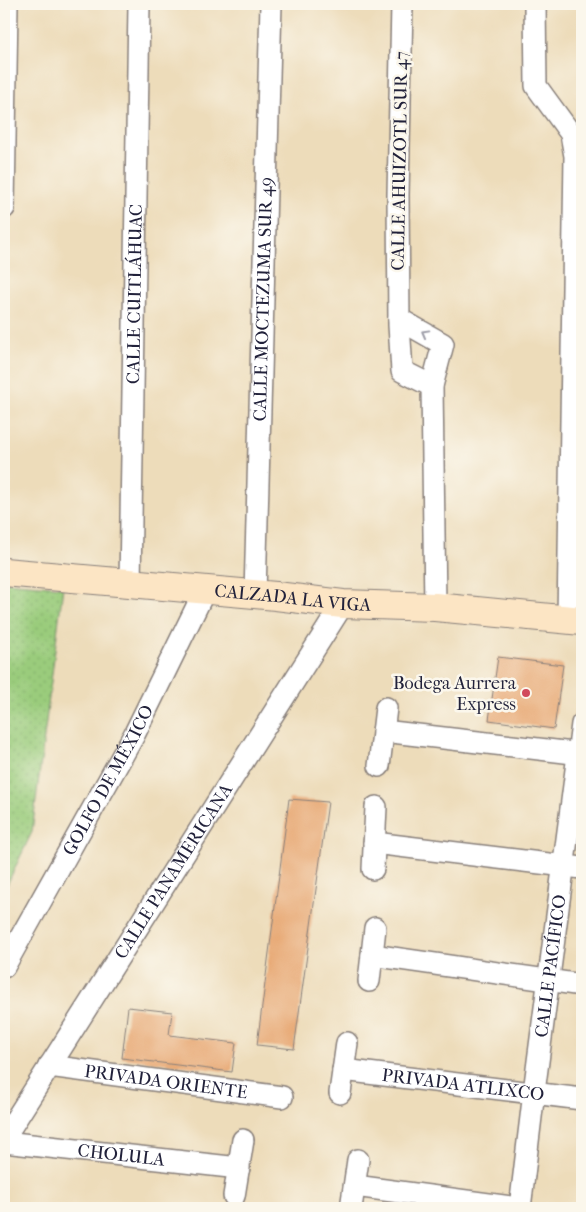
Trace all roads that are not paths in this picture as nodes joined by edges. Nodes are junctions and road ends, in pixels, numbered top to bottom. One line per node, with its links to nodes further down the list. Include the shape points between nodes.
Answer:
1 (7, 4): 6 (street)
2 (139, 4): 11 (street, CALLE CUITLÁHUAC)
3 (272, 4): 13 (street, CALLE MOCTEZUMA SUR 49)
4 (402, 4): 8 (street, CALLE AHUIZOTL SUR 47)
5 (535, 4): 16 (street, via 536,86 571,134 575,156)
6 (5, 65): 7 (street)
7 (4, 208)
8 (399, 319): 9 (street, CALLE AHUIZOTL SUR 47, via 402,371); 9 (street, one-way to 8, via 444,344)
9 (432, 386): 15 (street)
10 (4, 572): 11 (main road, CALZADA LA VIGA)
11 (130, 584): 12 (main road, CALZADA LA VIGA)
12 (205, 590): 13 (main road, CALZADA LA VIGA); 28 (street, GOLFO DE MÉXICO, via 134,735)
13 (254, 594): 14 (main road, CALZADA LA VIGA)
14 (342, 604): 15 (main road, CALZADA LA VIGA); 33 (street, CALLE PANAMERICANA)
15 (435, 608): 16 (main road, CALZADA LA VIGA)
16 (575, 620)
17 (386, 708): 19 (street)
18 (582, 724): 20 (street, CALLE PACÍFICO)
19 (384, 731): 20 (street); 21 (street)
20 (580, 754): 24 (street, CALLE PACÍFICO)
21 (379, 766)
22 (376, 807): 23 (street)
23 (374, 843): 24 (street); 25 (street)
24 (573, 867): 30 (street, CALLE PACÍFICO)
25 (373, 869)
26 (375, 928): 27 (street)
27 (372, 955): 29 (street); 30 (street)
28 (4, 967)
29 (370, 981)
30 (548, 981): 31 (street); 35 (street, CALLE PACÍFICO)
31 (582, 985)
32 (347, 1043): 34 (street)
33 (49, 1066): 37 (street, PRIVADA ORIENTE); 39 (street, CALLE PANAMERICANA)
34 (343, 1070): 35 (street, PRIVADA ATLIXCO); 36 (street)
35 (534, 1092): 38 (street, PRIVADA ATLIXCO); 47 (street, CALLE PACÍFICO)
36 (340, 1093)
37 (282, 1097)
38 (582, 1099)
39 (4, 1138)
40 (243, 1140): 43 (street)
41 (4, 1142): 43 (street, CHOLULA)
42 (358, 1160): 44 (street)
43 (239, 1168): 45 (street)
44 (354, 1186): 46 (street); 47 (street)
45 (234, 1196)
46 (352, 1208)
47 (520, 1208)

